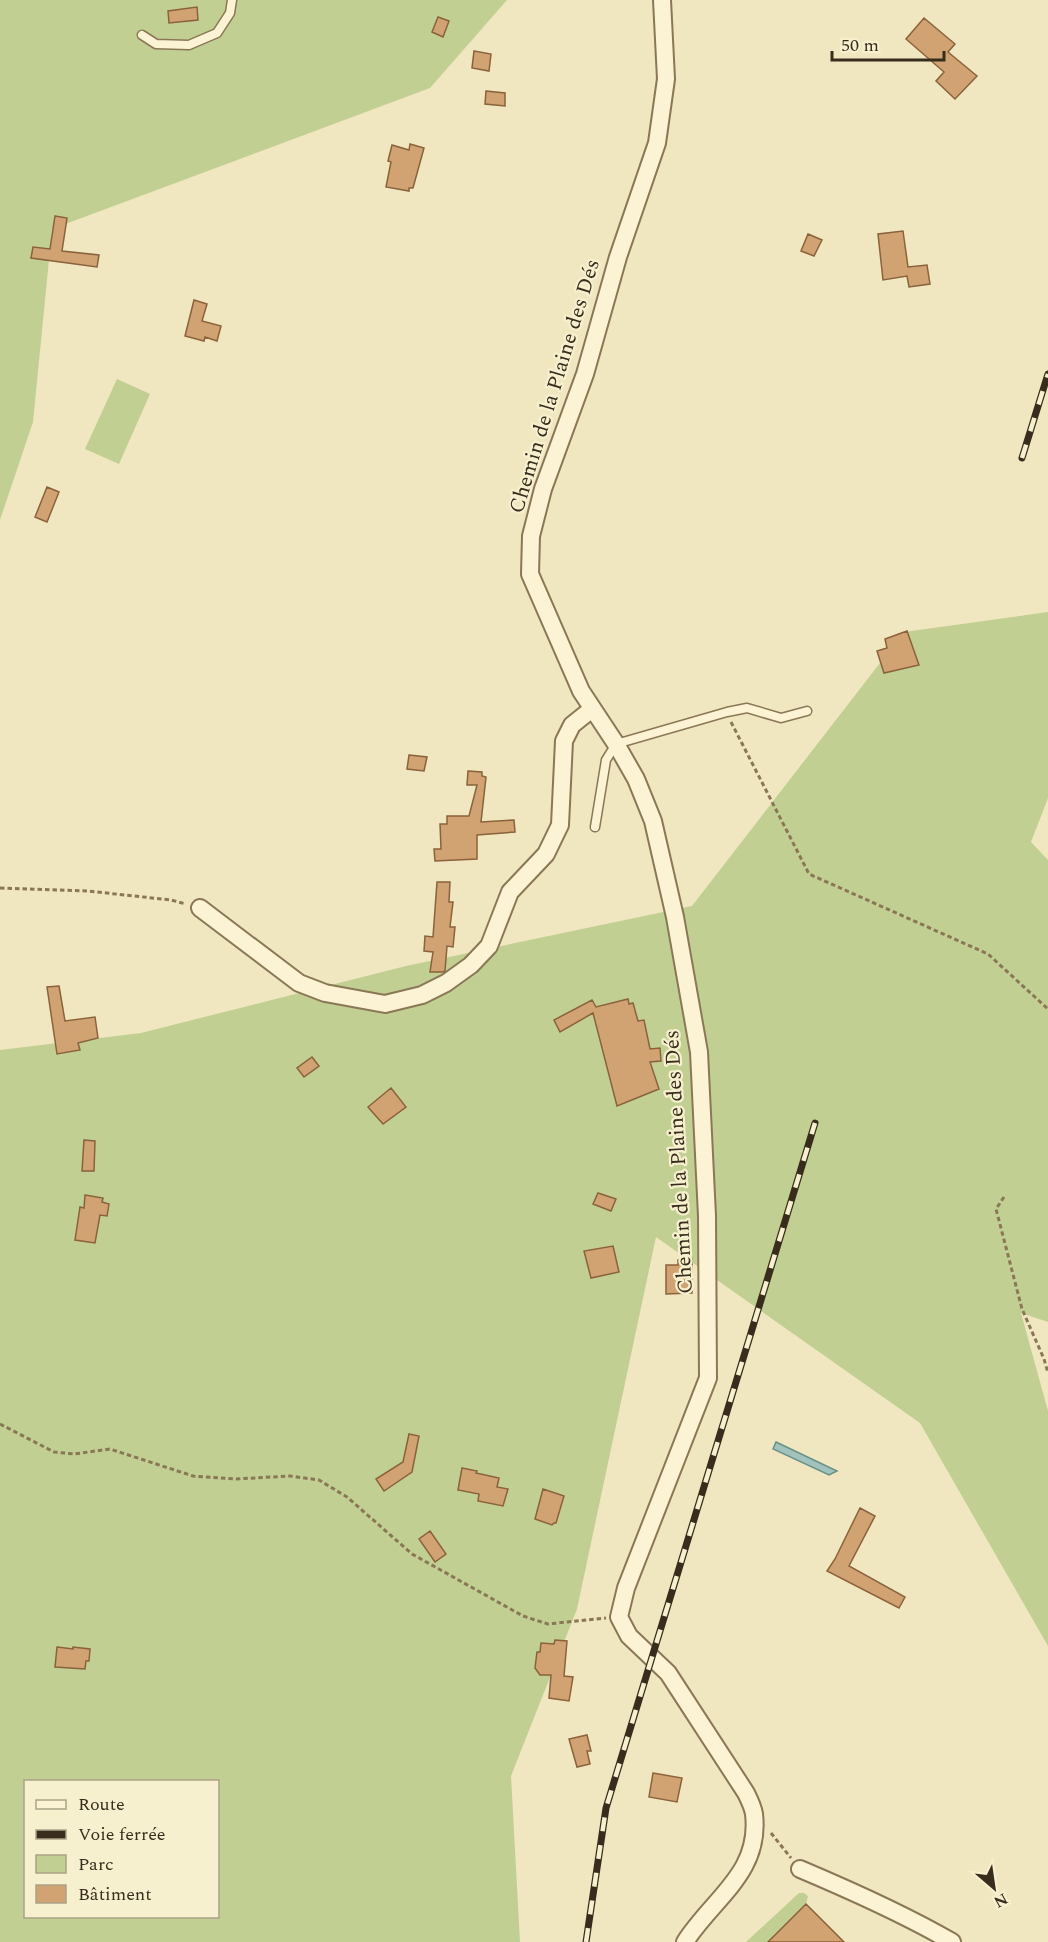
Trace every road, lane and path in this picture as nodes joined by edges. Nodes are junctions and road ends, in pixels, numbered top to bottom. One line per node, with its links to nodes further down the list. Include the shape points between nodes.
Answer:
1 (232, 0): 3 (lane, via 230,13 217,33 189,45 156,44)
2 (662, 0): 4 (street, Chemin de la Plaine des Dés, via 666,80 657,143 531,536 530,574)
3 (142, 36)
4 (592, 709): 7 (street, Chemin de la Plaine des Dés); 10 (street, via 572,725 564,741 560,825 546,854 510,892 489,946 446,983 422,995 385,1004 325,993 299,983)
5 (807, 711): 6 (lane, via 781,718 747,708)
6 (726, 712): 7 (lane); 11 (path, via 809,874 987,954)
7 (616, 744): 8 (lane, via 606,759); 15 (street, Chemin de la Plaine des Dés, via 653,821 699,1052 707,1216 708,1378 626,1588)
8 (595, 827)
9 (0, 888): 10 (path, via 88,891 171,900)
10 (200, 908)
11 (1048, 1009)
12 (1004, 1197): 13 (path, via 996,1209 1022,1309)
13 (1048, 1373)
14 (0, 1424): 15 (path, via 54,1452 74,1454 110,1449 193,1476 290,1476 319,1480 347,1497 412,1554 523,1616 548,1624)
15 (620, 1617): 16 (street, via 629,1636 668,1673 746,1793)
16 (754, 1813): 17 (path); 18 (street, via 754,1842 748,1863)
17 (800, 1869): 19 (street)
18 (685, 1942)
19 (952, 1942)

